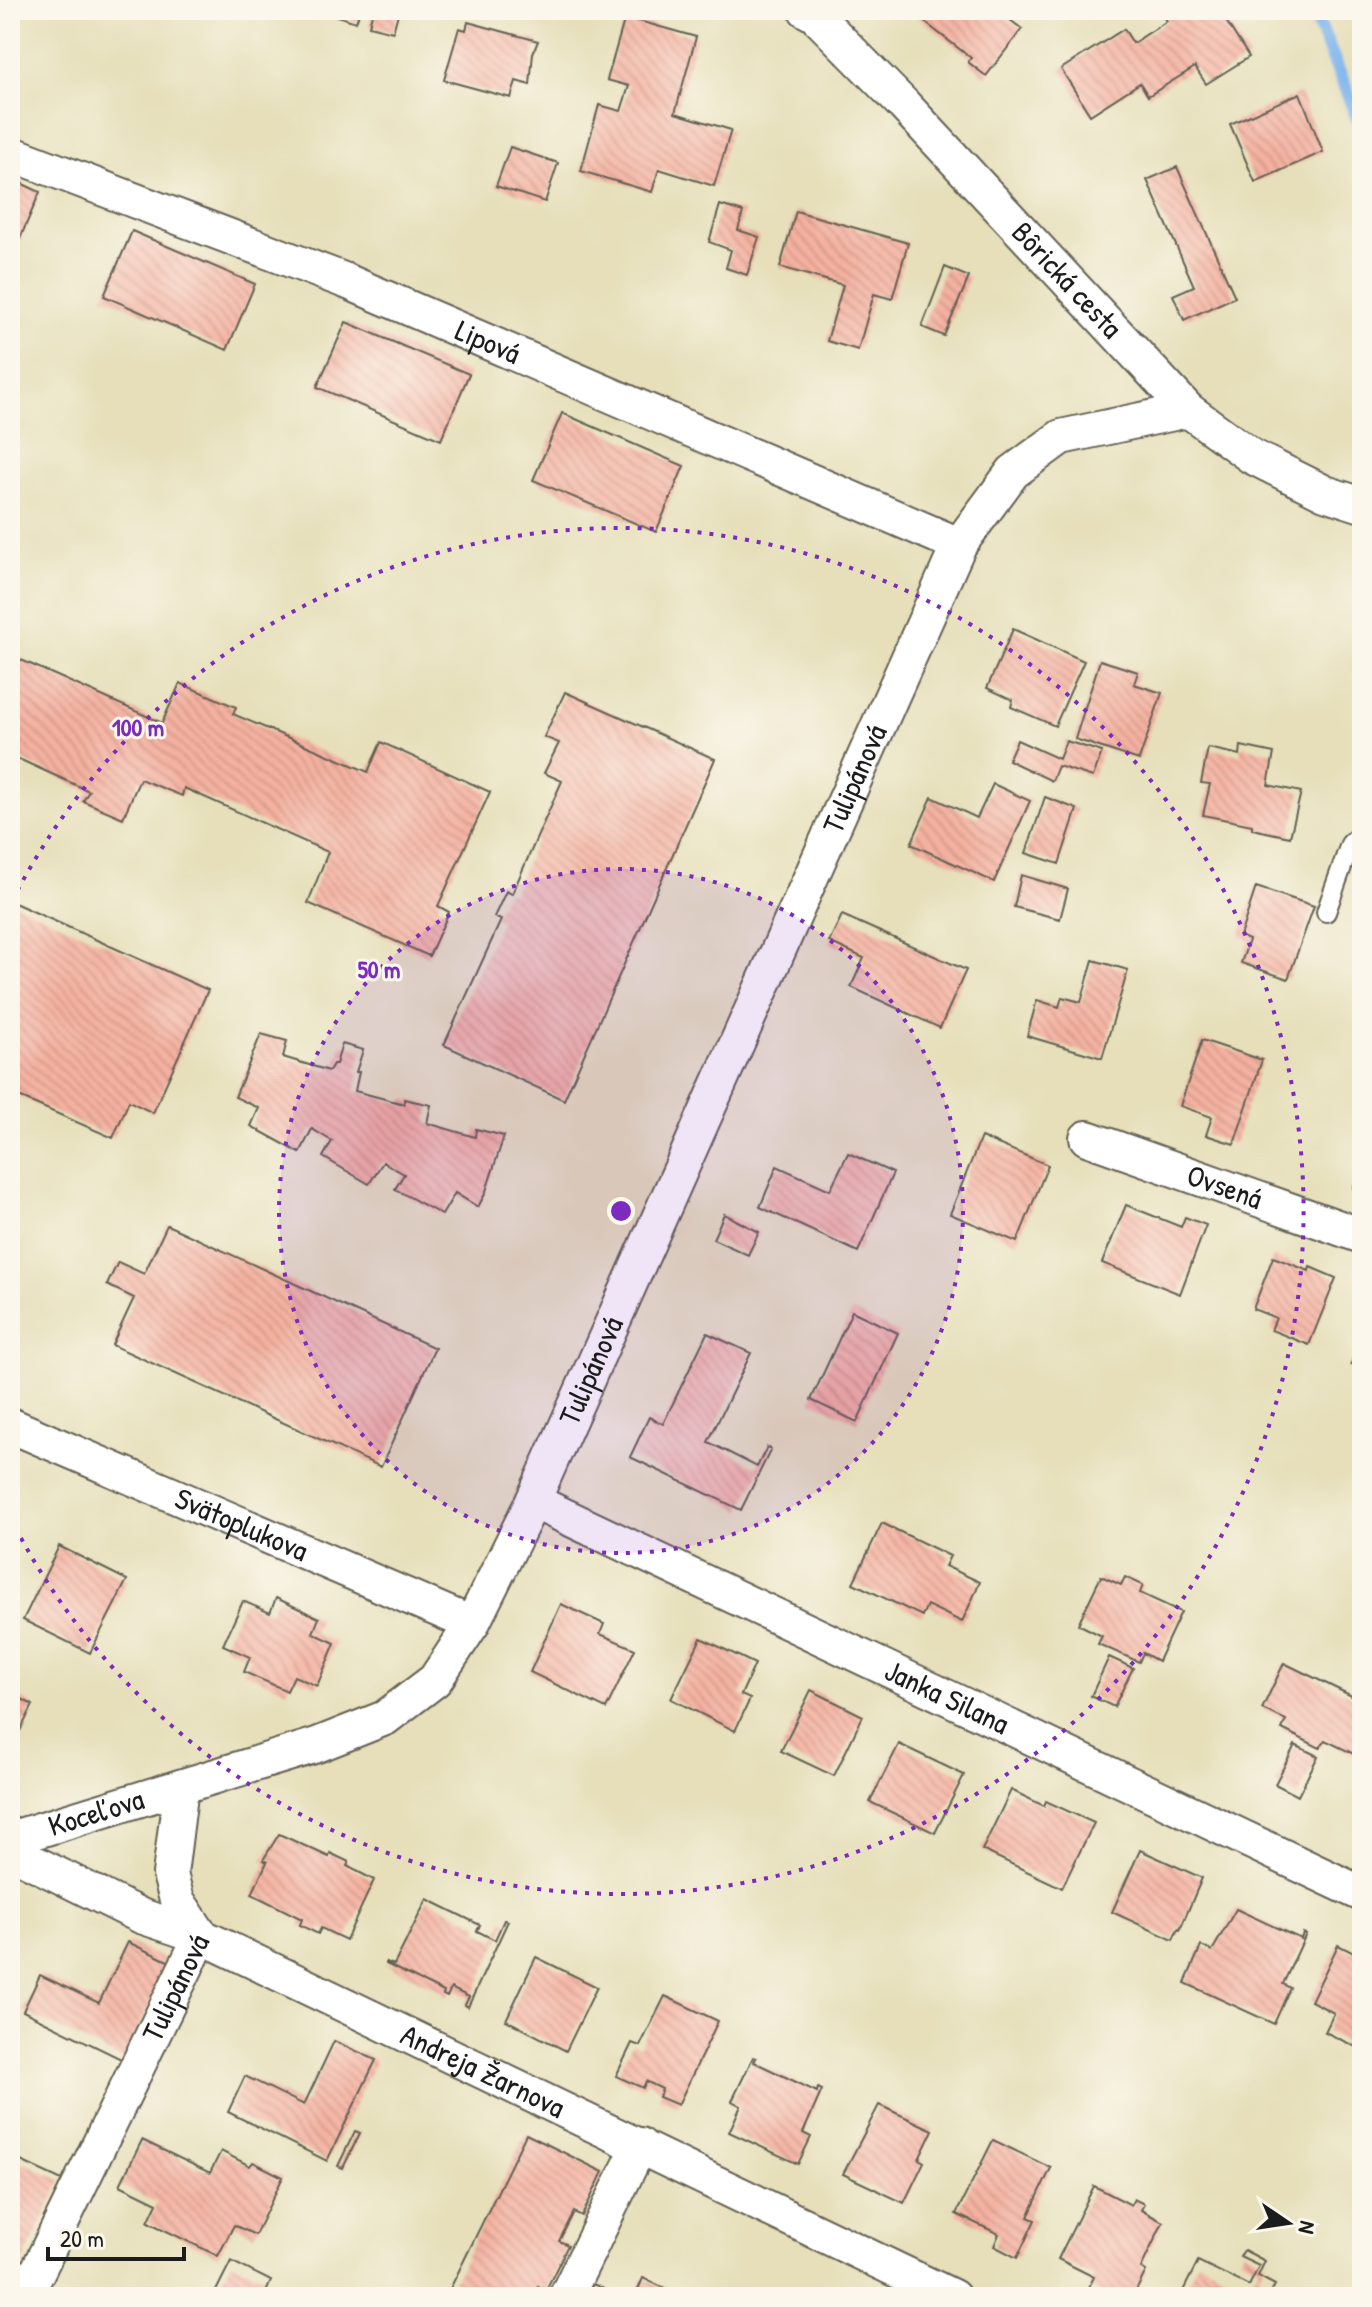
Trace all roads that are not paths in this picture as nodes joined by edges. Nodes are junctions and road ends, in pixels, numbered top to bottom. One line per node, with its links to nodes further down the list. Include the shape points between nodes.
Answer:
1 (806, 10): 3 (street, Bôrická cesta, via 904,105)
2 (10, 153): 5 (street, Lipová, via 346,281)
3 (1188, 410): 4 (street, Bôrická cesta, via 1251,456); 5 (street, Tulipánová, via 1061,437 1013,472)
4 (1362, 505)
5 (959, 545): 11 (street, Tulipánová)
6 (1362, 832): 7 (lane, via 1350,844)
7 (1326, 912)
8 (1087, 1138): 9 (street, Ovsená)
9 (1362, 1236)
10 (10, 1425): 12 (street, Svätoplukova)
11 (533, 1501): 12 (street, Tulipánová); 16 (street, Janka Silana)
12 (472, 1624): 13 (street, Tulipánová, via 435,1680 385,1718)
13 (181, 1787): 14 (street, Koceľova); 17 (street, Tulipánová, via 170,1874 177,1900)
14 (10, 1839)
15 (10, 1851): 17 (street, Andreja Žarnova, via 141,1916)
16 (1362, 1894)
17 (201, 1936): 18 (street, Andreja Žarnova); 19 (street, Tulipánová)
18 (640, 2145): 20 (street); 21 (street, Andreja Žarnova)
19 (25, 2297)
20 (566, 2297)
21 (953, 2297)

